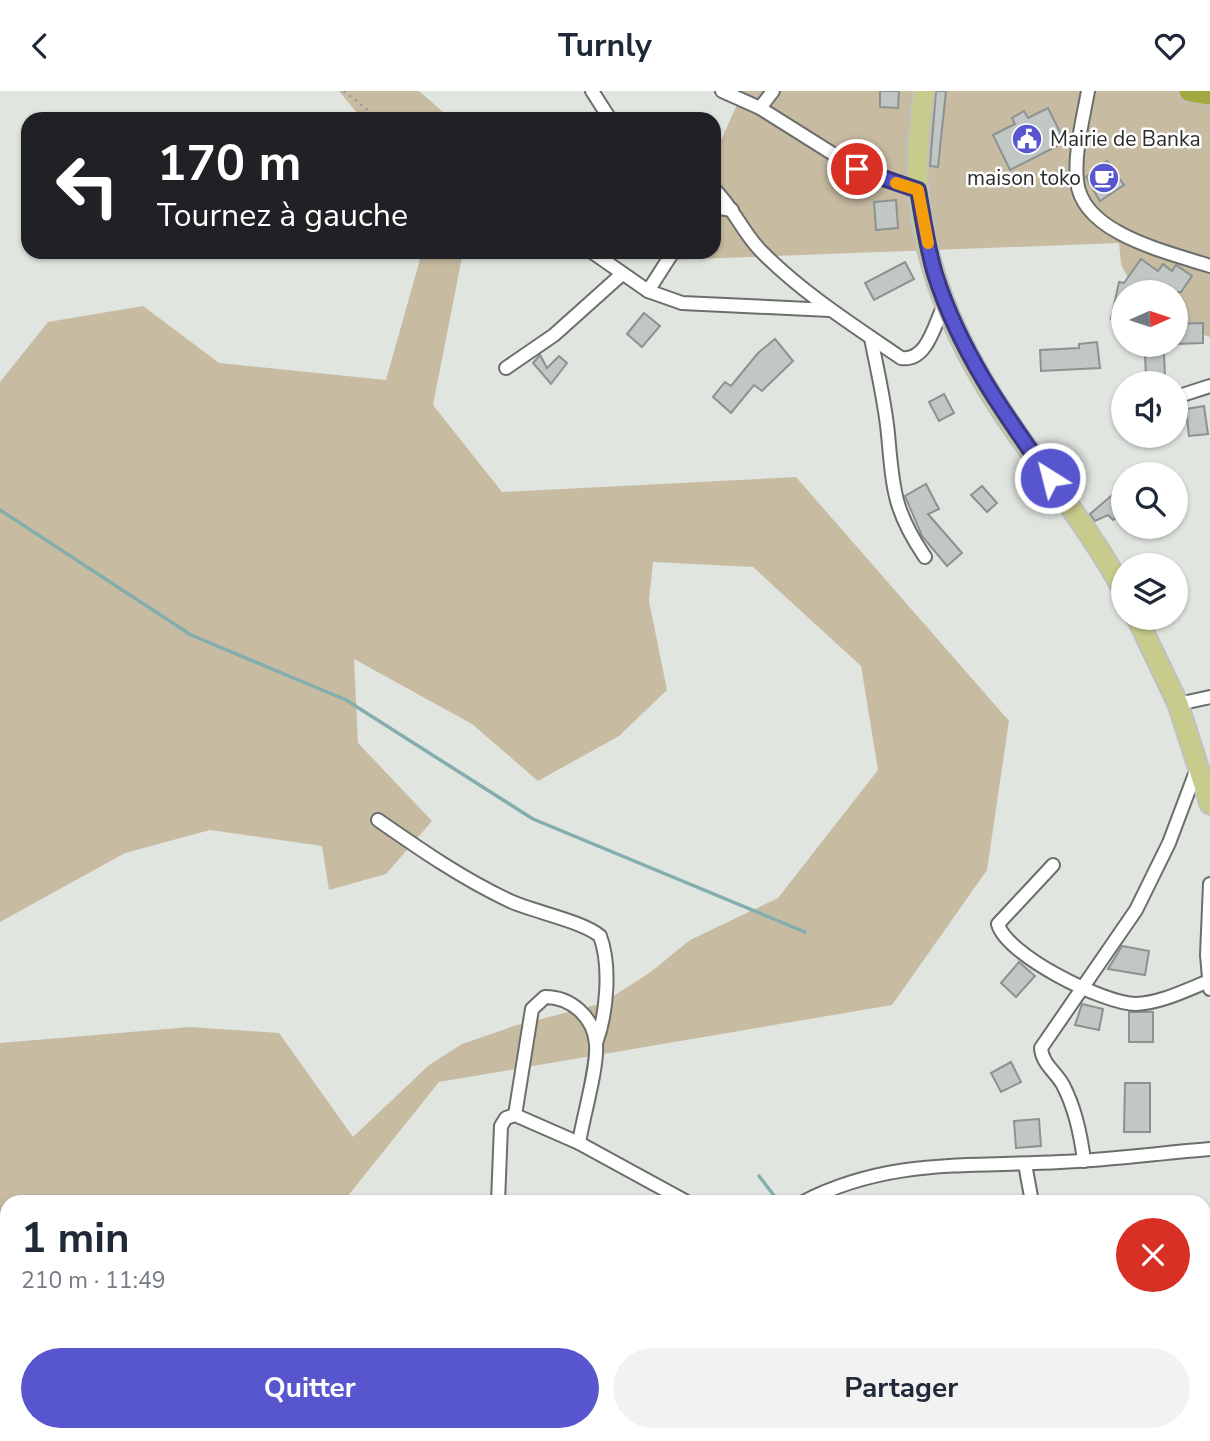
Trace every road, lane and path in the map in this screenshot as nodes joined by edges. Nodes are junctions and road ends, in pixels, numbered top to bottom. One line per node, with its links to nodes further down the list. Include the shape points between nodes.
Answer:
1 (344, 91): 10 (path)
2 (592, 91): 11 (street)
3 (722, 91): 9 (street)
4 (773, 91): 9 (street)
5 (924, 91): 12 (main road)
6 (1088, 91): 18 (street, via 1077,179 1087,209 1124,235)
7 (1190, 91): 8 (highway)
8 (1210, 94)
9 (760, 108): 12 (street, via 857,169)
10 (370, 112)
11 (606, 112)
12 (918, 190): 21 (main road)
13 (721, 197): 15 (street)
14 (721, 208): 15 (street)
15 (732, 210): 22 (street, via 763,254)
16 (601, 259): 19 (street)
17 (669, 259): 20 (street)
18 (1210, 266)
19 (621, 275): 20 (street); 24 (street, via 554,335)
20 (648, 291): 22 (street, via 682,303)
21 (945, 303): 23 (street, via 919,355 901,358); 28 (main road, via 985,383)
22 (831, 310): 23 (street)
23 (871, 338): 27 (street, via 896,502 906,530)
24 (506, 368)
25 (1210, 386): 26 (street)
26 (1188, 393)
27 (925, 557)
28 (1111, 570)
29 (1143, 630): 31 (main road)
30 (1210, 697): 31 (street)
31 (1178, 705): 32 (main road)
32 (1198, 765): 33 (main road); 38 (street, via 1136,909)
33 (1210, 804)
34 (378, 820): 39 (street, via 478,885 600,936 606,969)
35 (1053, 866): 38 (street, via 1000,920 999,929 1039,963)
36 (1210, 884): 37 (street)
37 (1209, 985): 38 (street, via 1134,1004)
38 (1082, 989): 43 (street, via 1041,1048 1041,1057 1063,1085)
39 (596, 1043): 40 (street, via 577,1006 551,997 534,1003); 41 (street)
40 (515, 1115): 41 (street); 45 (street, via 501,1126)
41 (579, 1143): 46 (street)
42 (1210, 1149): 43 (street)
43 (1084, 1161): 44 (street)
44 (1025, 1164): 47 (street, via 897,1169); 48 (street)
45 (498, 1195)
46 (674, 1195)
47 (819, 1195)
48 (1031, 1195)

